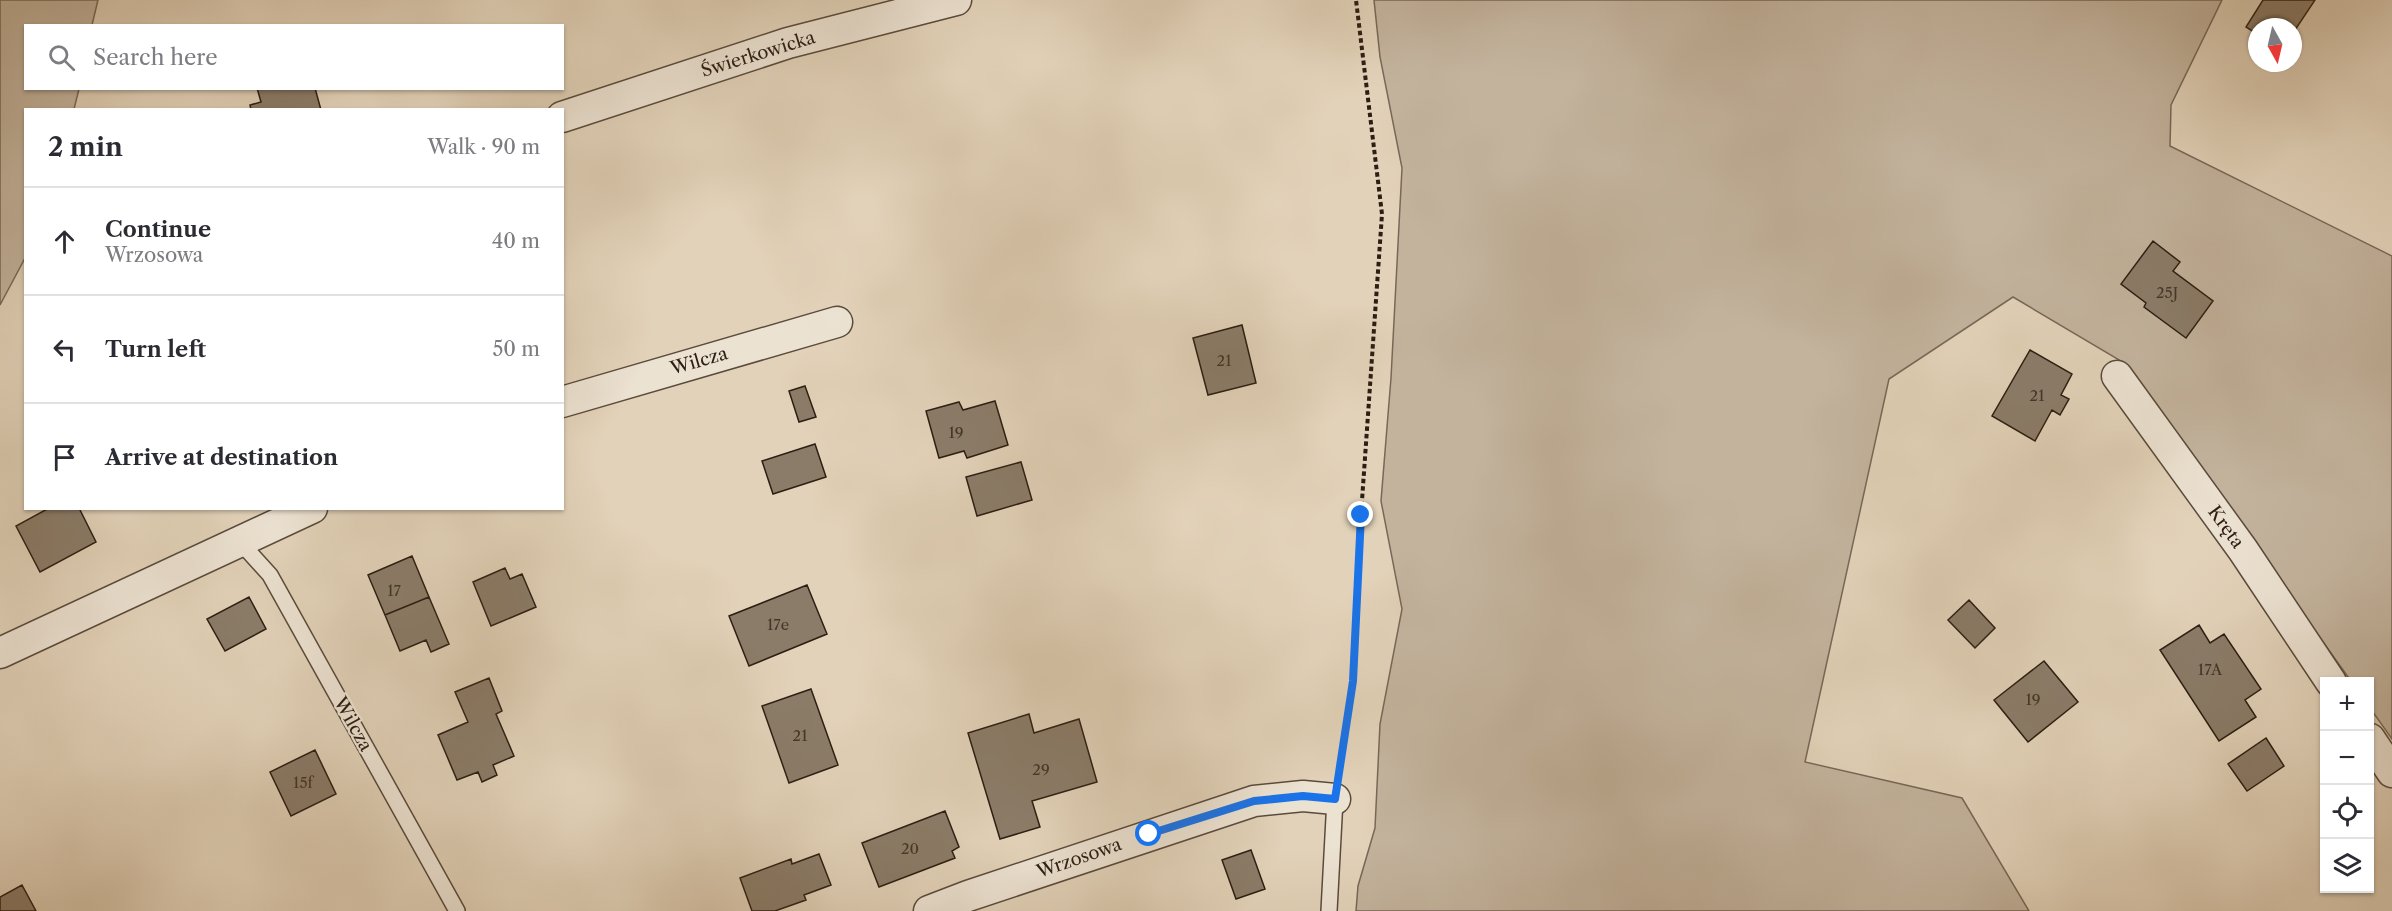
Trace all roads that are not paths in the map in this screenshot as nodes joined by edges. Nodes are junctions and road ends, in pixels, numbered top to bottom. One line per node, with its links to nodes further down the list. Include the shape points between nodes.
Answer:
1 (956, 0): 2 (street, Świerkowicka, via 788,43)
2 (564, 116)
3 (837, 322): 5 (street, Wilcza)
4 (2117, 376): 9 (street, Kręta, via 2243,550)
5 (564, 401)
6 (308, 510): 7 (street)
7 (241, 543): 8 (street); 13 (lane, Wilcza, via 270,575)
8 (0, 653)
9 (2328, 677)
10 (2374, 745): 11 (street)
11 (2392, 772)
12 (1335, 799): 14 (street, Wrzosowa, via 1303,796 1254,801); 15 (lane)
13 (457, 911)
14 (929, 911)
15 (1329, 911)

